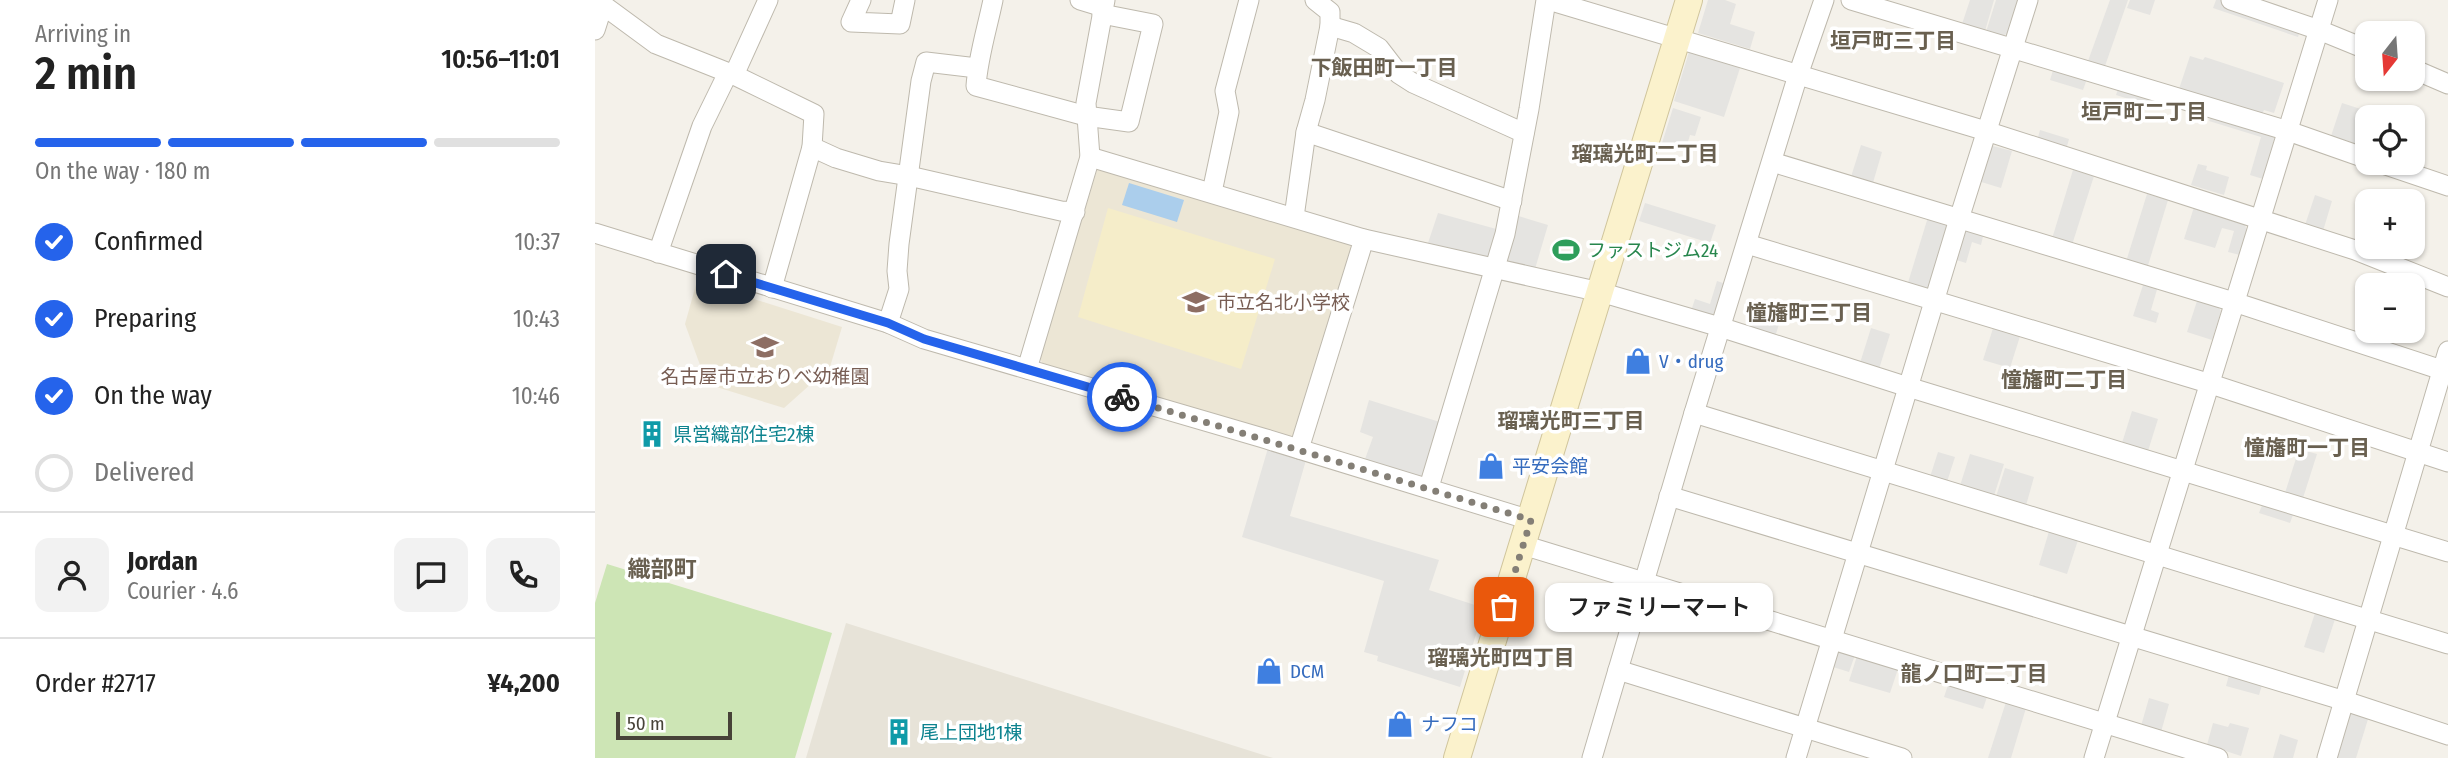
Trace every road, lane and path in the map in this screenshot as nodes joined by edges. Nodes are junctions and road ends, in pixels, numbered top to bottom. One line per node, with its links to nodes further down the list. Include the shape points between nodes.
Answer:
1 (862, 0): 2 (street, via 851,22 900,24)
2 (905, 0)
3 (993, 0): 22 (street)
4 (1080, 0): 15 (street)
5 (1249, 0): 39 (street, via 1224,92 1230,112)
6 (1315, 0): 16 (street, via 1330,12)
7 (1547, 0): 19 (street); 31 (street)
8 (1689, 0): 19 (street)
9 (1824, 0): 25 (street)
10 (1851, 0): 21 (street)
11 (2028, 0): 21 (street)
12 (2231, 0): 18 (street)
13 (2328, 0): 18 (street)
14 (760, 3): 23 (street)
15 (1103, 7): 27 (street); 27 (street, via 1153,24 1129,122)
16 (1330, 26): 30 (street); 31 (street, via 1379,48 1399,74 1413,83)
17 (595, 30): 23 (street, via 603,5 656,44)
18 (2319, 30): 20 (street); 29 (street)
19 (1677, 37): 25 (street); 52 (street)
20 (2355, 45)
21 (2013, 49): 28 (street); 29 (street)
22 (977, 68): 27 (street, via 976,86); 37 (street, via 926,62)
23 (731, 74): 32 (street, via 814,114); 48 (street, via 702,126)
24 (2425, 74): 26 (street)
25 (1798, 75): 28 (street); 35 (street)
26 (2448, 84)
27 (1086, 116): 34 (street)
28 (1986, 131): 43 (street); 44 (street)
29 (2288, 131): 33 (street); 44 (street)
30 (1306, 132): 40 (street); 42 (street)
31 (1524, 133): 40 (street)
32 (812, 147): 37 (street, via 835,158); 51 (street)
33 (2355, 154)
34 (1090, 156): 39 (street); 41 (street)
35 (1772, 162): 43 (street); 47 (street)
36 (2415, 175): 38 (street)
37 (909, 176): 41 (street); 55 (street, via 899,244 899,289)
38 (2448, 186)
39 (1212, 192): 42 (street)
40 (1512, 201): 49 (street)
41 (1075, 212): 58 (street)
42 (1294, 217): 46 (street)
43 (1959, 219): 53 (street); 54 (street)
44 (2261, 220): 50 (street); 54 (street)
45 (595, 233): 48 (street)
46 (1364, 239): 49 (street); 63 (street)
47 (1747, 244): 53 (street); 56 (street)
48 (658, 253): 51 (street)
49 (1496, 269): 52 (street); 68 (street)
50 (2448, 287)
51 (772, 288): 55 (street)
52 (1600, 292): 56 (street); 70 (street)
53 (1935, 301): 60 (street); 61 (street)
54 (2234, 302): 59 (street); 60 (street)
55 (888, 323): 58 (street, via 924,339)
56 (1720, 327): 61 (street); 62 (street)
57 (2448, 351): 59 (street)
58 (1027, 369): 63 (street)
59 (2446, 372): 64 (street)
60 (2211, 384): 64 (street); 66 (street)
61 (1908, 387): 66 (street); 67 (street)
62 (1694, 413): 67 (street); 69 (street)
63 (1299, 449): 68 (street)
64 (2417, 452): 65 (street); 71 (street)
65 (2448, 462)
66 (2183, 471): 71 (street); 75 (street)
67 (1883, 472): 74 (street); 75 (street)
68 (1429, 488): 70 (street)
69 (1669, 496): 74 (street); 76 (street)
70 (1531, 520): 72 (street)
71 (2394, 535): 73 (street); 77 (street)
72 (1523, 545): 76 (street); 87 (street)
73 (2448, 552)
74 (1857, 553): 78 (street); 79 (street)
75 (2156, 555): 77 (street); 78 (street)
76 (1643, 582): 79 (street); 81 (street)
77 (2369, 620): 80 (street); 82 (street)
78 (2132, 637): 82 (street); 83 (street)
79 (1831, 639): 83 (street); 84 (street)
80 (2448, 644)
81 (1618, 670): 84 (street); 86 (street)
82 (2344, 701): 85 (street); 92 (street)
83 (2105, 723): 90 (street); 91 (street)
84 (1804, 729): 88 (street); 89 (street)
85 (2448, 735)
86 (1597, 757)
87 (1457, 758)
88 (1796, 758)
89 (1902, 758)
90 (2094, 758)
91 (2218, 758)
92 (2327, 758)

